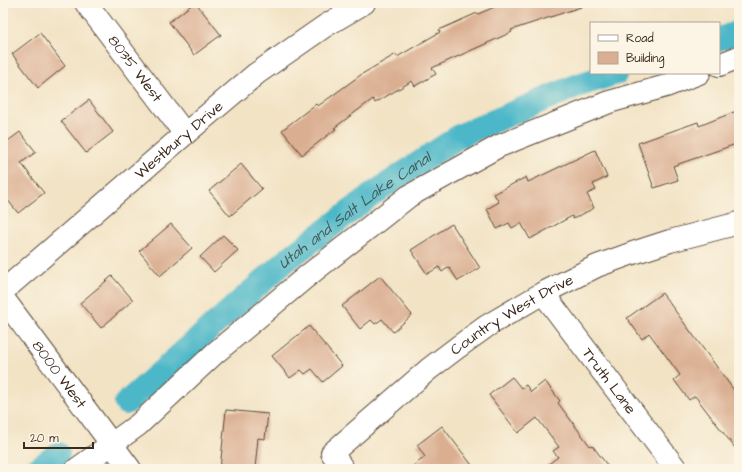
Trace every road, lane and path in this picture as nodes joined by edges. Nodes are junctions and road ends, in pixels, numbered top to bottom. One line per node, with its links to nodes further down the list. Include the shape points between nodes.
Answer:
1 (86, 3): 6 (street, 8035 West)
2 (364, 3): 6 (street, Westbury Drive, via 325,26 256,74)
3 (739, 57): 4 (street)
4 (720, 65)
5 (697, 74): 11 (street, via 666,86 608,102 499,146 409,196 215,353 138,425)
6 (185, 134): 8 (street, Westbury Drive)
7 (739, 223): 9 (street, Country West Drive, via 633,253 597,266)
8 (3, 290)
9 (543, 293): 14 (street, Country West Drive, via 487,326 458,347 332,453); 15 (street, Truth Lane)
10 (3, 298): 11 (street, 8000 West)
11 (112, 445): 12 (street); 13 (street, 8000 West)
12 (77, 469)
13 (130, 469)
14 (343, 469)
15 (676, 469)

